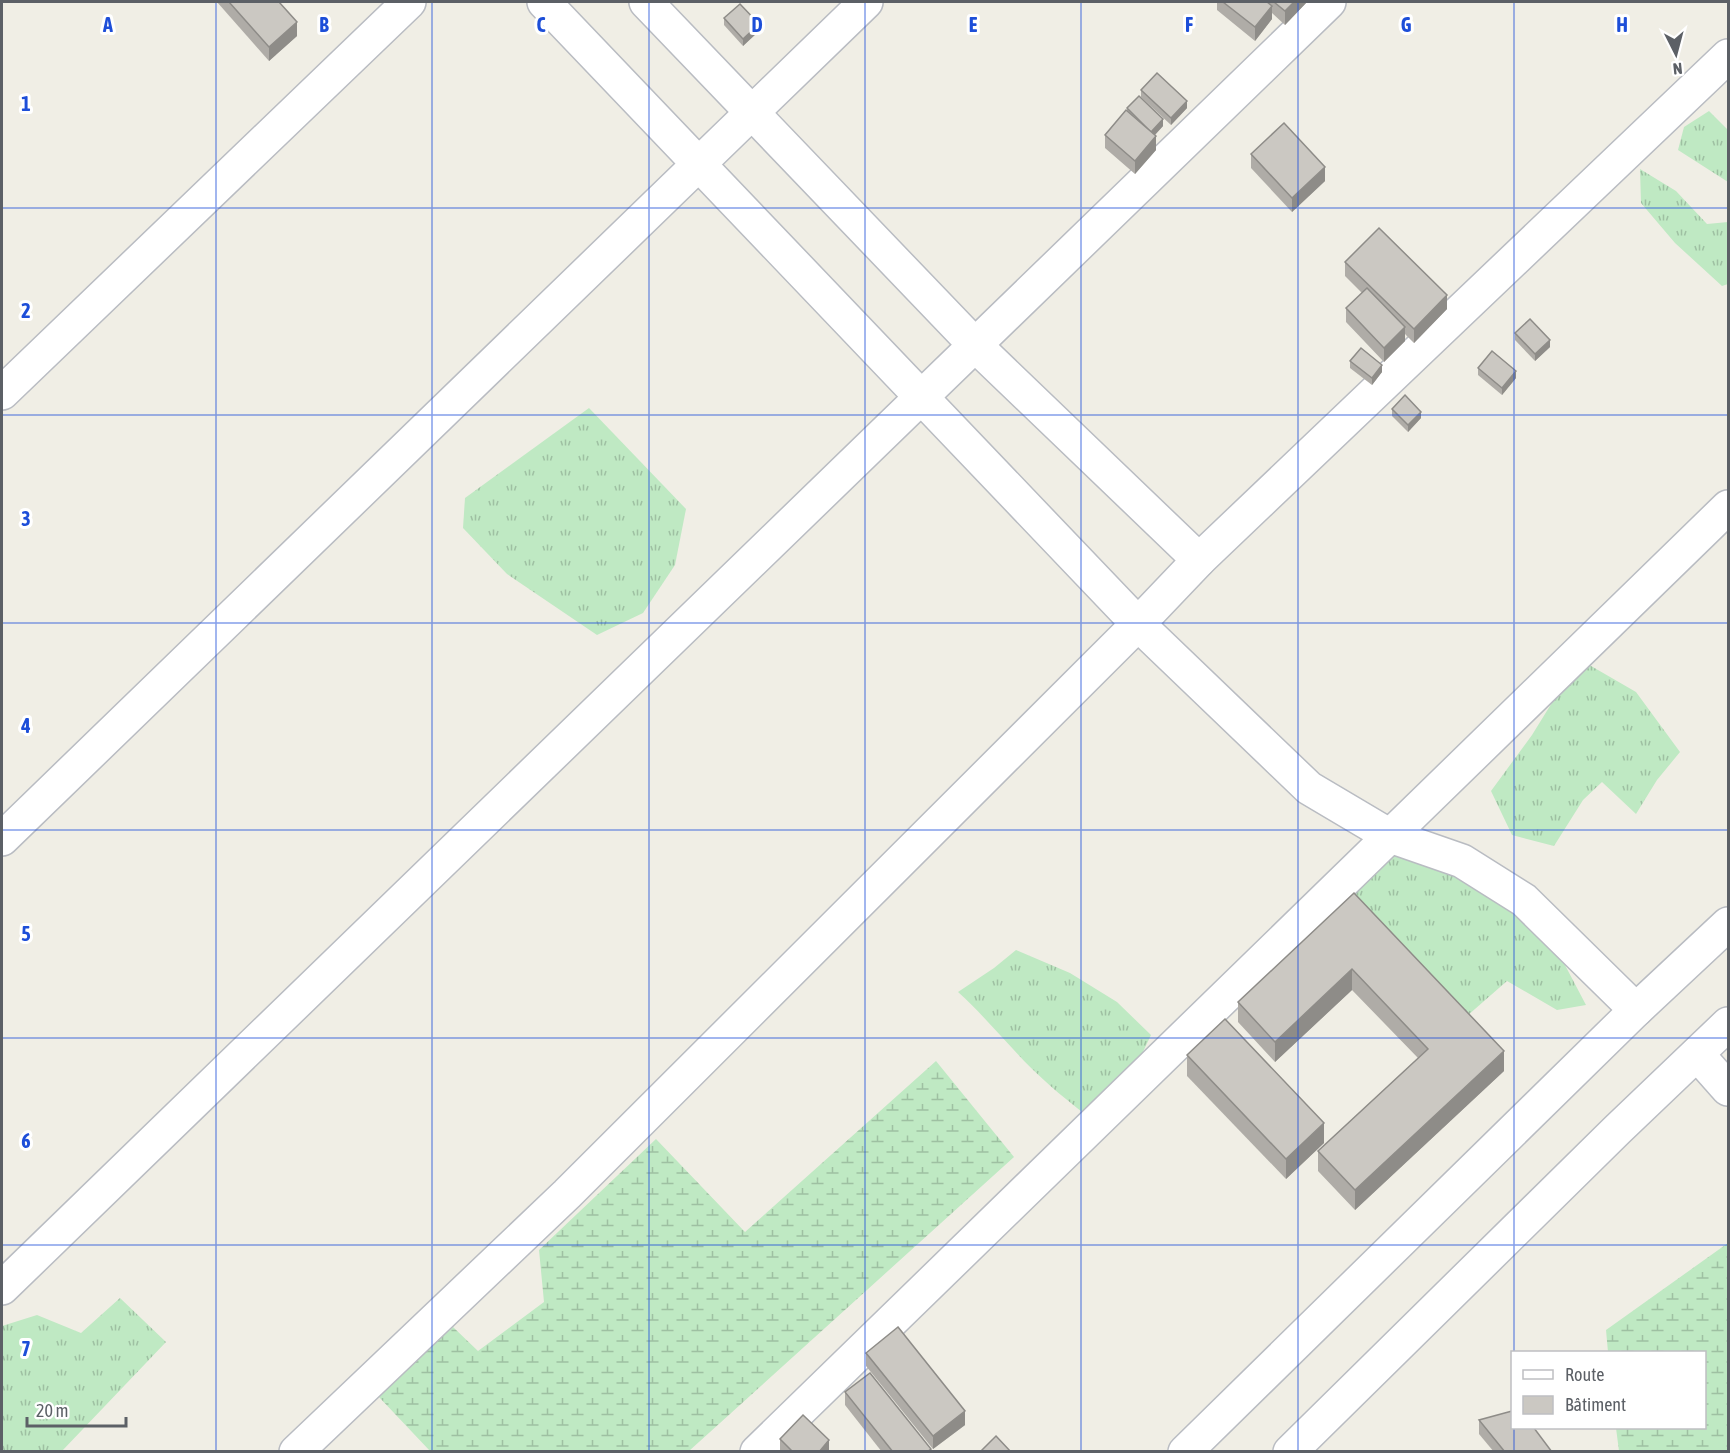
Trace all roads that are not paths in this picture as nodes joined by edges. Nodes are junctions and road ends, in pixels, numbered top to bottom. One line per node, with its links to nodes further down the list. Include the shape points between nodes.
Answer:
1 (409, 2): 10 (street)
2 (544, 2): 8 (street)
3 (646, 2): 7 (street)
4 (866, 2): 7 (street)
5 (1329, 2): 9 (street)
6 (1728, 56): 13 (street)
7 (751, 111): 8 (street); 9 (street)
8 (698, 163): 11 (street); 16 (street)
9 (975, 345): 11 (street); 13 (street)
10 (2, 393)
11 (921, 397): 14 (street); 22 (street)
12 (1728, 507): 15 (street)
13 (1199, 560): 14 (street)
14 (1138, 624): 15 (street, via 1309,788); 23 (street, via 567,1194)
15 (1390, 836): 18 (street, via 1462,861 1524,900); 24 (street)
16 (2, 839)
17 (1728, 924): 18 (street)
18 (1635, 1010): 25 (street)
19 (1728, 1024): 20 (street)
20 (1697, 1054): 21 (street); 26 (street)
21 (1728, 1089)
22 (2, 1288)
23 (296, 1452)
24 (757, 1452)
25 (1185, 1452)
26 (1290, 1452)

